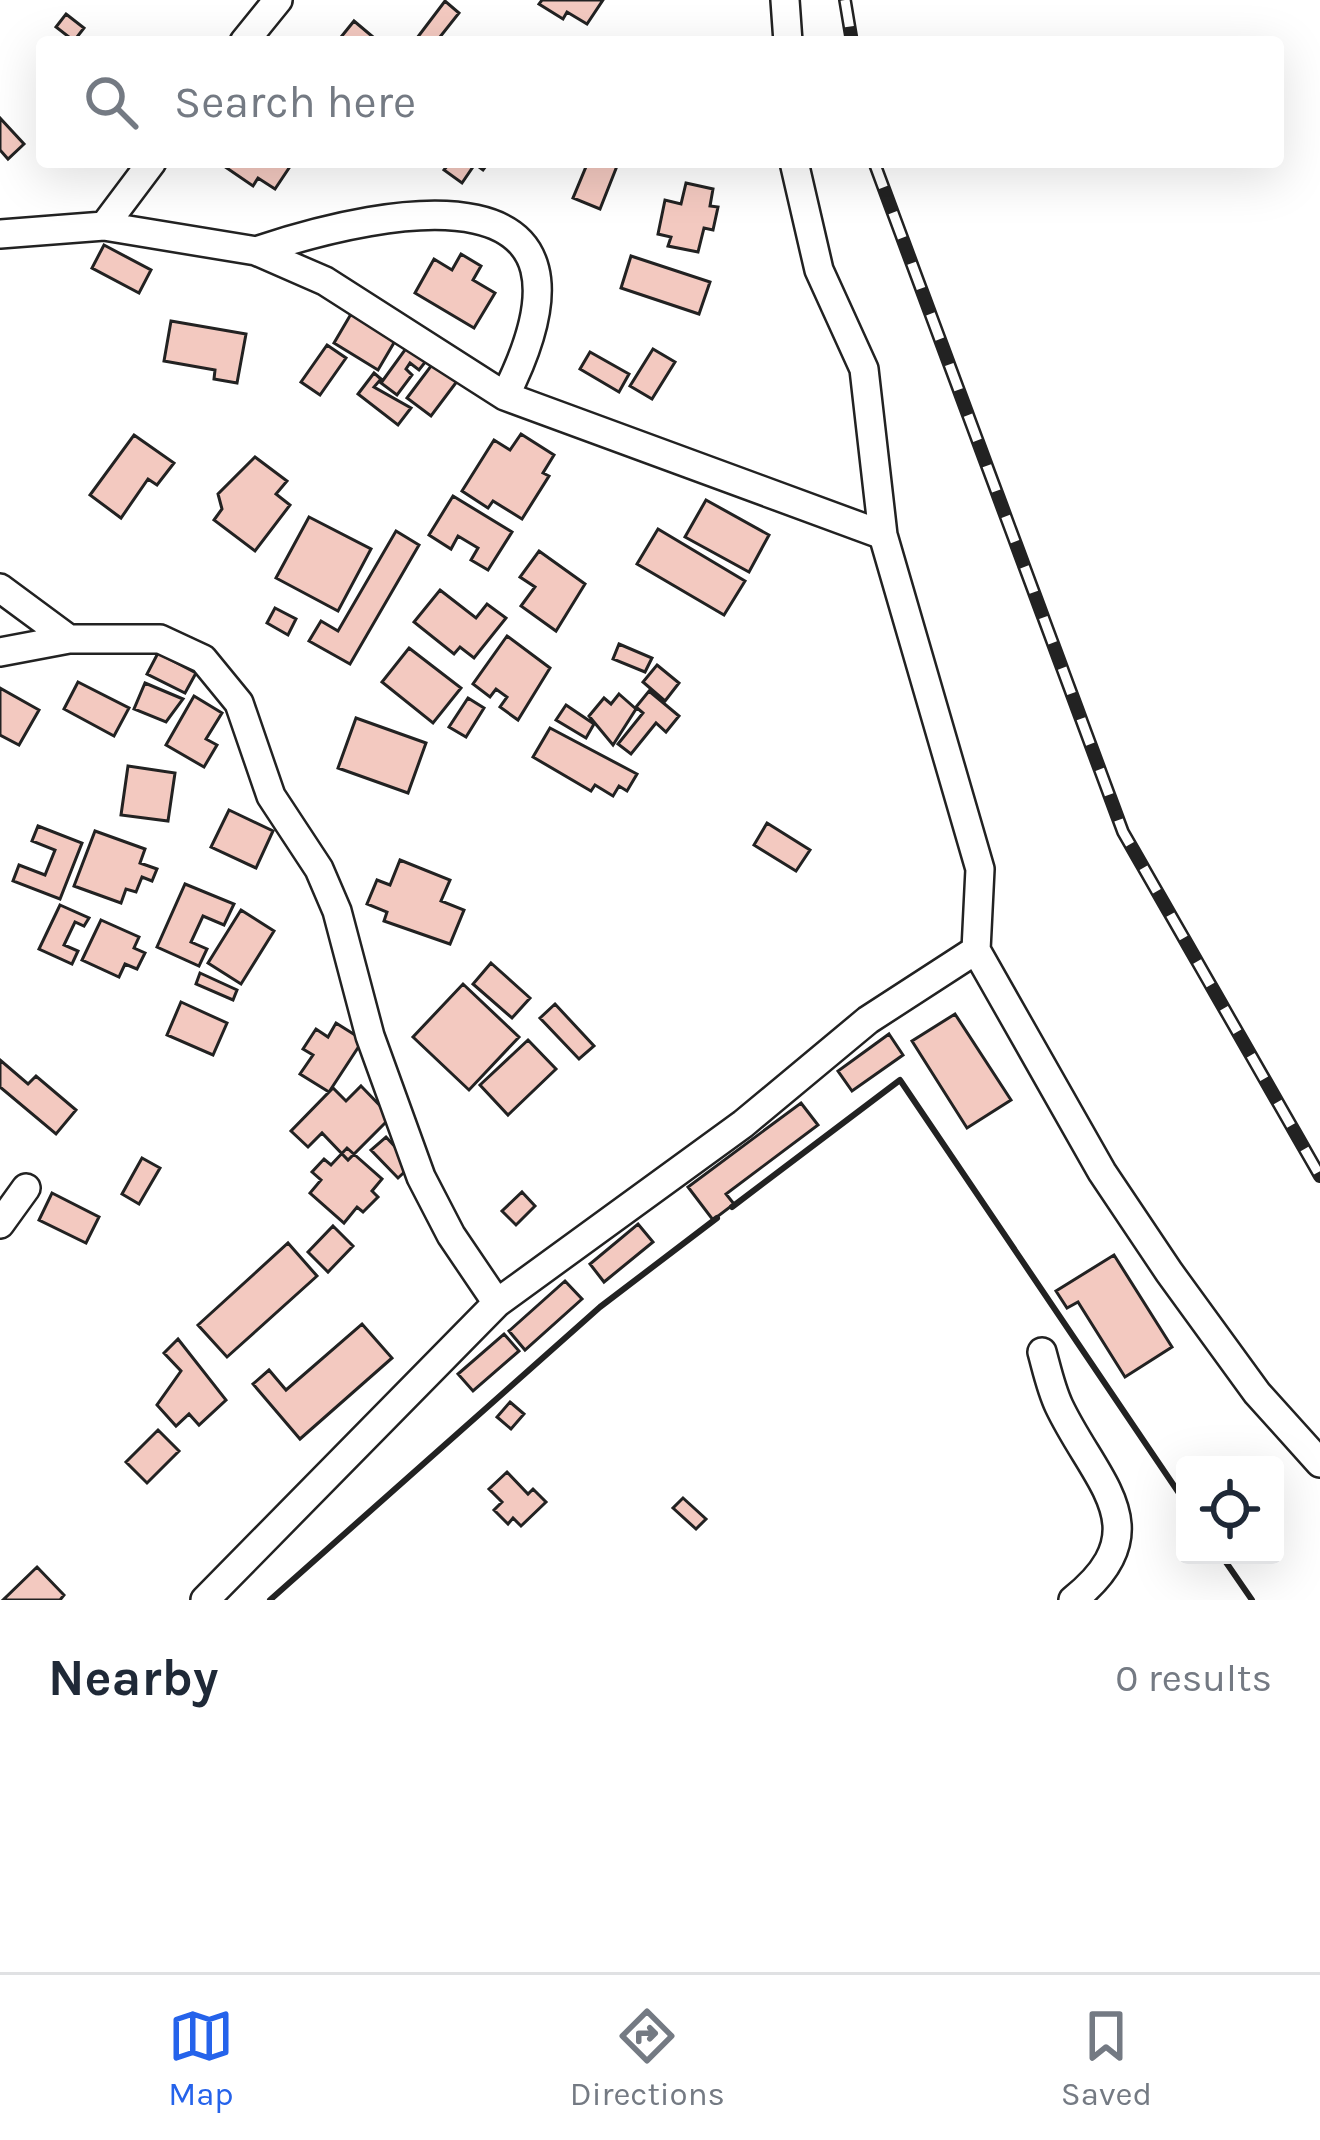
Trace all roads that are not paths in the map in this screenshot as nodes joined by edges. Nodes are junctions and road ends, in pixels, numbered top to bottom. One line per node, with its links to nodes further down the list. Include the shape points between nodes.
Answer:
1 (278, 0): 3 (street)
2 (785, 0): 4 (street)
3 (249, 36)
4 (788, 36)
5 (148, 168): 7 (street)
6 (795, 168): 11 (street, via 819,270 864,369)
7 (104, 226): 8 (street); 9 (street)
8 (0, 234)
9 (256, 251): 10 (street, via 325,281); 10 (street, via 336,224 457,213 506,226 530,258 534,296 529,347)
10 (505, 396): 11 (street)
11 (883, 535): 15 (street, via 980,869)
12 (0, 588): 13 (street)
13 (69, 640): 14 (street); 18 (street, via 160,639 202,659 239,703 271,796 337,911 370,1036 421,1177)
14 (0, 652)
15 (976, 950): 18 (street, via 868,1020 742,1124); 20 (street, via 1158,1256 1257,1393)
16 (26, 1188): 17 (street)
17 (0, 1224)
18 (497, 1303): 21 (street)
19 (1042, 1352): 22 (street, via 1058,1405 1116,1509 1112,1561)
20 (1320, 1463)
21 (206, 1600)
22 (1073, 1600)

